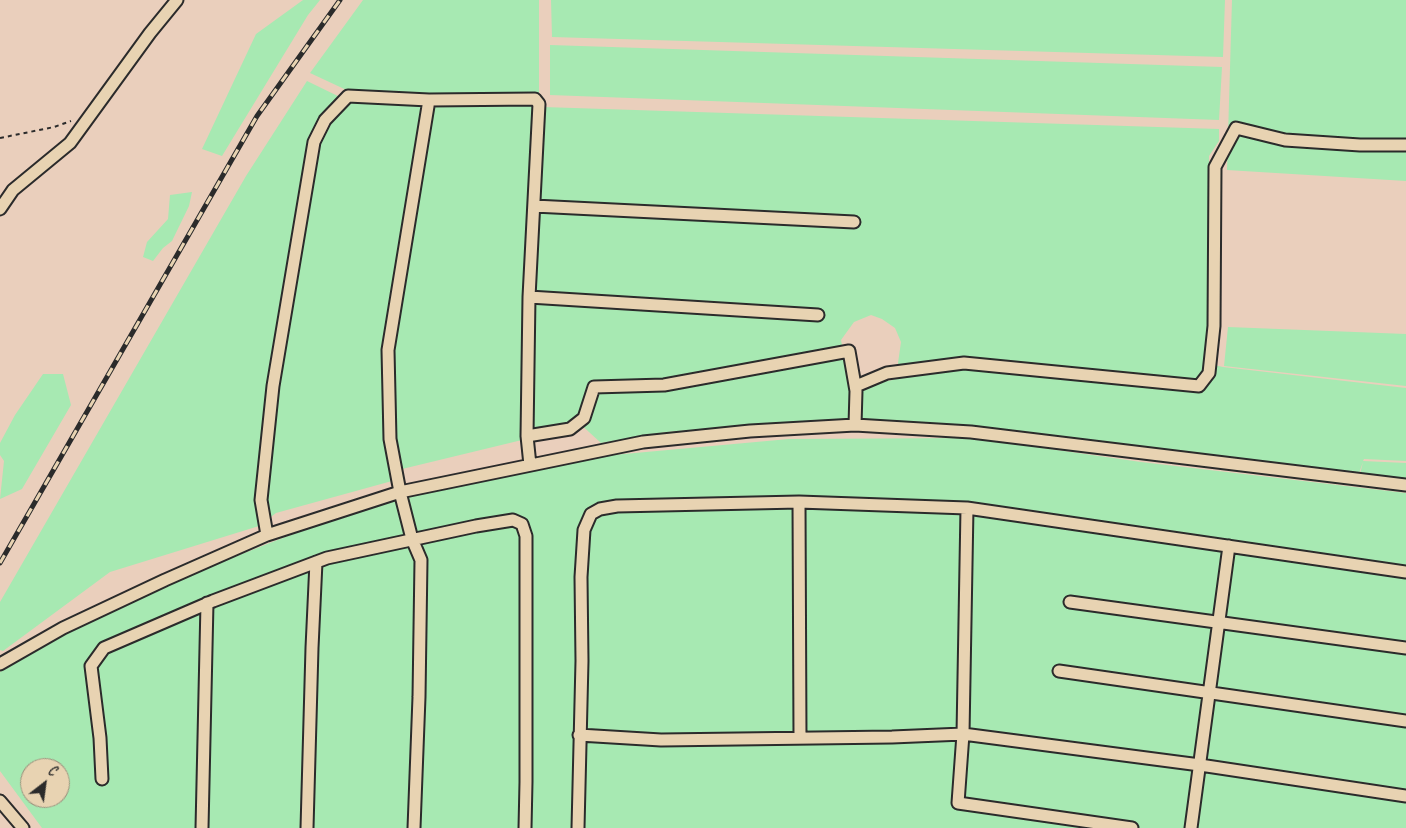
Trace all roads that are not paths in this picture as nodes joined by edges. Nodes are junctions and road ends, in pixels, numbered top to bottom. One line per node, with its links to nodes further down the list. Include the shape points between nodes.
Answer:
1 (177, 0): 5 (street, via 70,143 13,190)
2 (430, 100): 4 (street, via 535,98 539,104); 14 (street, via 388,350 390,438); 17 (street, via 348,96 325,120 314,142 273,386 261,500)
3 (1406, 145): 9 (street, via 1285,140 1236,128 1215,167 1214,326 1209,373 1199,386 964,363 888,373)
4 (534, 206): 6 (street); 7 (street)
5 (0, 209)
6 (854, 222)
7 (529, 297): 8 (street); 11 (street)
8 (818, 314)
9 (856, 386): 10 (street); 11 (street, via 849,351 664,384 594,387 584,418 570,429)
10 (855, 425): 12 (street, via 643,442); 13 (street, via 971,432)
11 (527, 436): 12 (street)
12 (530, 465): 14 (street)
13 (1406, 485)
14 (400, 492): 17 (street); 18 (street)
15 (799, 502): 16 (street); 31 (street, via 617,506 591,514 584,530 581,577); 32 (street)
16 (967, 508): 19 (street); 30 (street)
17 (267, 535): 26 (street, via 64,628)
18 (412, 539): 20 (street); 40 (street, via 421,560); 41 (street, via 513,520 522,524 526,536)
19 (1229, 546): 21 (street); 24 (street)
20 (316, 562): 23 (street); 39 (street)
21 (1406, 572)
22 (1070, 602): 24 (street)
23 (207, 603): 34 (street, via 104,648 91,666); 38 (street)
24 (1219, 622): 25 (street); 28 (street)
25 (1406, 648)
26 (0, 664)
27 (1059, 671): 28 (street)
28 (1210, 692): 29 (street); 33 (street)
29 (1406, 721)
30 (963, 734): 32 (street); 33 (street); 43 (street, via 958,803)
31 (579, 735): 32 (street, via 661,740); 42 (street)
32 (800, 737)
33 (1200, 765): 35 (street); 44 (street)
34 (102, 780)
35 (1406, 796)
36 (0, 801): 37 (street)
37 (23, 828)
38 (202, 828)
39 (307, 828)
40 (414, 828)
41 (525, 828)
42 (578, 828)
43 (1132, 828)
44 (1191, 828)

